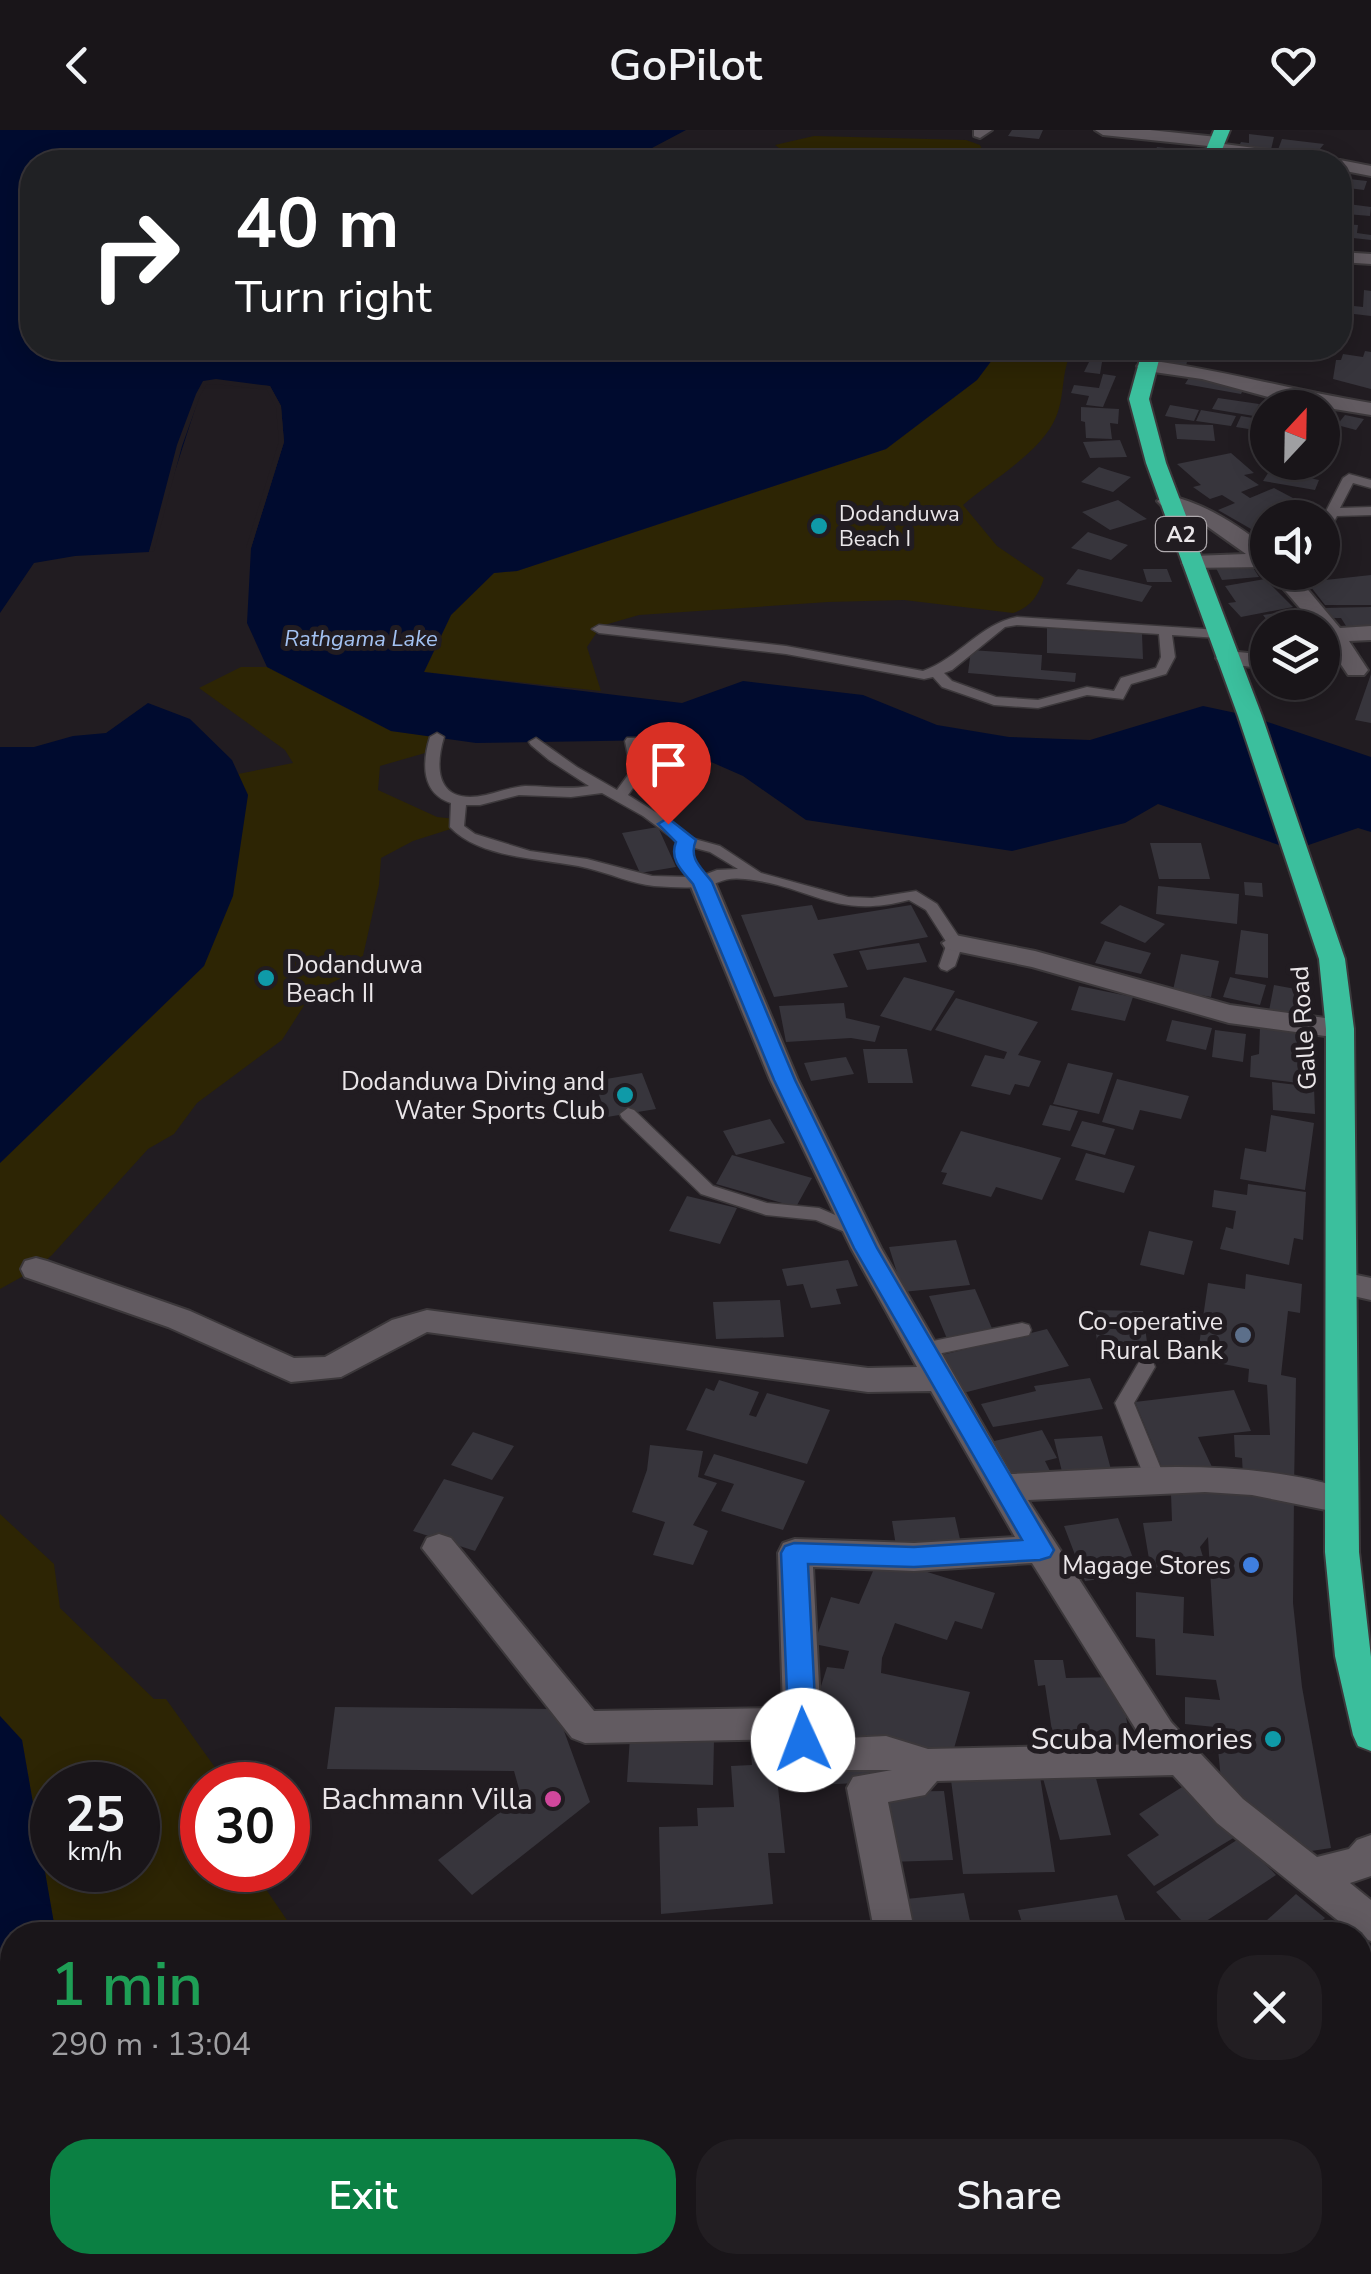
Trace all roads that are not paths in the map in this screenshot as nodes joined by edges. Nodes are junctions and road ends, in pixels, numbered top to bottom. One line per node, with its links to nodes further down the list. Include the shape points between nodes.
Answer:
1 (1103, 130): 2 (street)
2 (1216, 146): 3 (street)
3 (1242, 150)
4 (1149, 360): 8 (highway, Galle Road / A2, via 1139,399)
5 (1160, 360): 6 (street, via 1279,394)
6 (1371, 409)
7 (1371, 484): 9 (lane, via 1349,478)
8 (1168, 500): 12 (street, via 1226,526); 13 (highway, Galle Road / A2)
9 (1339, 500)
10 (1371, 510): 11 (lane)
11 (1340, 512)
12 (1250, 546)
13 (1192, 563): 14 (street); 20 (highway, Galle Road / A2)
14 (1250, 564)
15 (1296, 590): 16 (street)
16 (1315, 610)
17 (599, 629): 26 (lane)
18 (1164, 630): 20 (lane); 26 (lane, via 1001,624); 26 (lane, via 1168,657 1161,671 1126,681 1118,696 1087,691 1038,704 994,701)
19 (1371, 633): 21 (street)
20 (1219, 634): 23 (highway, Galle Road / A2)
21 (1340, 635)
22 (1340, 644): 25 (street)
23 (1228, 658): 24 (street); 37 (highway, Galle Road / A2, via 1332,960)
24 (1250, 660)
25 (1363, 672)
26 (937, 674)
27 (437, 737): 32 (lane, via 430,776)
28 (632, 741): 31 (lane, via 638,771)
29 (536, 742): 30 (lane, via 555,761)
30 (605, 788): 31 (lane); 32 (lane)
31 (621, 795): 33 (lane)
32 (462, 800): 35 (lane, via 457,827 492,845 651,881)
33 (686, 840): 34 (lane, via 716,848); 35 (lane, via 686,863)
34 (761, 878): 35 (lane, via 734,872); 36 (lane, via 848,902 910,894 932,907)
35 (702, 882): 39 (street, via 784,1080)
36 (951, 954): 37 (street, via 1034,959 1230,1014)
37 (1340, 1029): 41 (highway, Galle Road / A2)
38 (628, 1114): 39 (lane, via 706,1190 766,1209 819,1214)
39 (858, 1232): 43 (street)
40 (36, 1269): 43 (street, via 179,1319 291,1370 330,1369 403,1328 427,1322 868,1380)
41 (1357, 1286): 47 (highway, Galle Road / A2)
42 (1022, 1330): 43 (lane)
43 (932, 1365): 46 (street)
44 (1146, 1367): 45 (lane, via 1124,1403)
45 (1156, 1481): 46 (street); 47 (street, via 1252,1482)
46 (1002, 1488): 49 (street)
47 (1342, 1500): 51 (highway, Galle Road / A2, via 1352,1656)
48 (439, 1548): 50 (street, via 585,1727)
49 (1040, 1550): 50 (street, via 914,1557 794,1553); 52 (street)
50 (803, 1724): 53 (street, via 803,1740 830,1741 834,1754 886,1752)
51 (1371, 1735)
52 (1182, 1760): 53 (street); 55 (street)
53 (928, 1764): 56 (street, via 912,1784 866,1788)
54 (1371, 1852): 55 (street, via 1361,1863)
55 (1309, 1876): 57 (street)
56 (892, 1922)
57 (1370, 1922)

